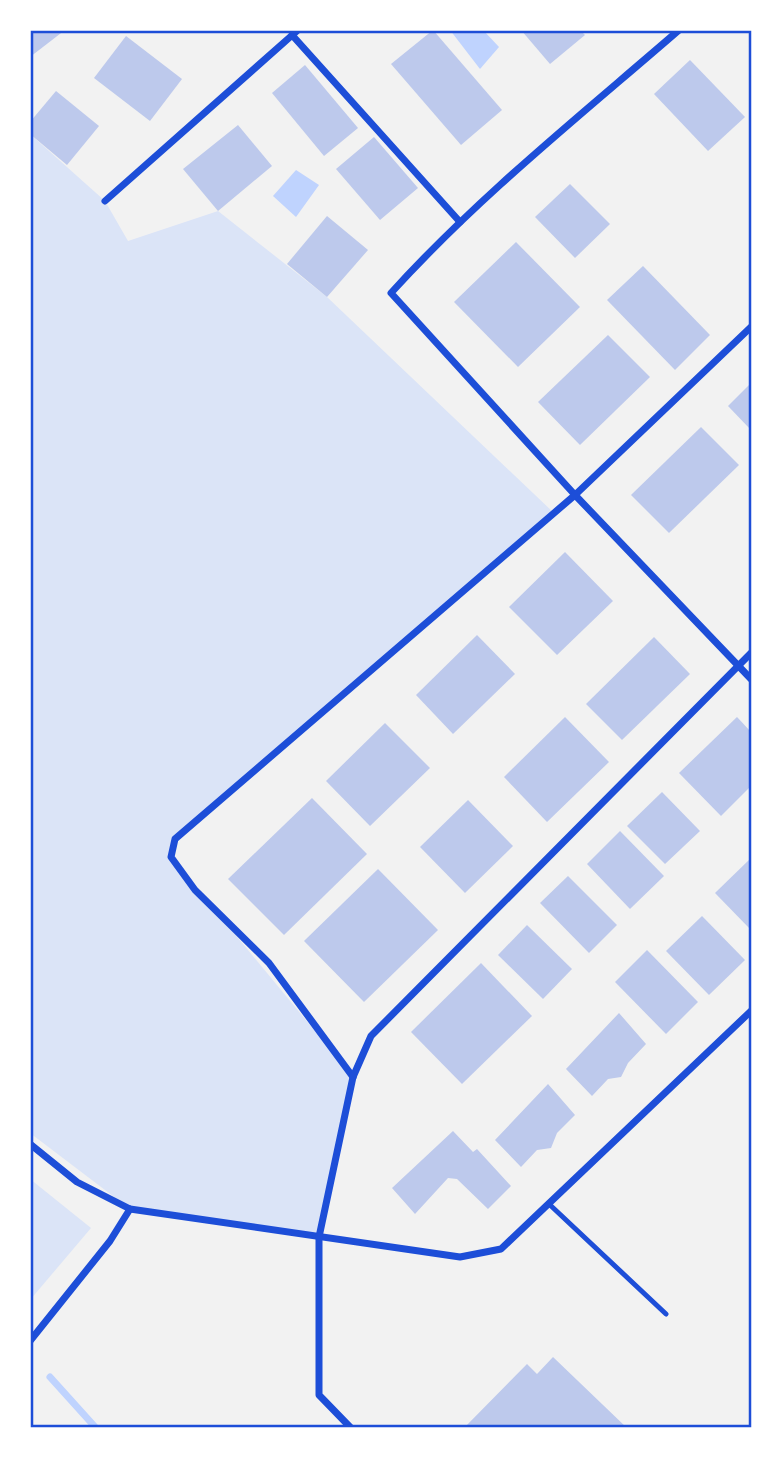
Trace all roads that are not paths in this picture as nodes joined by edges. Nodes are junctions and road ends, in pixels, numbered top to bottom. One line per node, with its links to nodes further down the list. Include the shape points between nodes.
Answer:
1 (679, 30): 4 (street)
2 (295, 32): 3 (street); 4 (street)
3 (105, 201)
4 (460, 222): 6 (street, via 391,293)
5 (751, 327): 6 (street)
6 (575, 495): 8 (street); 11 (street, via 175,839 170,857 195,890 269,963)
7 (751, 653): 8 (street)
8 (738, 665): 9 (street); 11 (street, via 371,1036)
9 (751, 679)
10 (751, 1011): 13 (street)
11 (353, 1077): 15 (street)
12 (30, 1144): 14 (street, via 77,1182)
13 (549, 1204): 15 (street, via 501,1249 460,1257); 16 (lane)
14 (130, 1209): 15 (street); 17 (street)
15 (320, 1237): 18 (street, via 319,1395)
16 (666, 1314)
17 (30, 1341)
18 (351, 1428)

